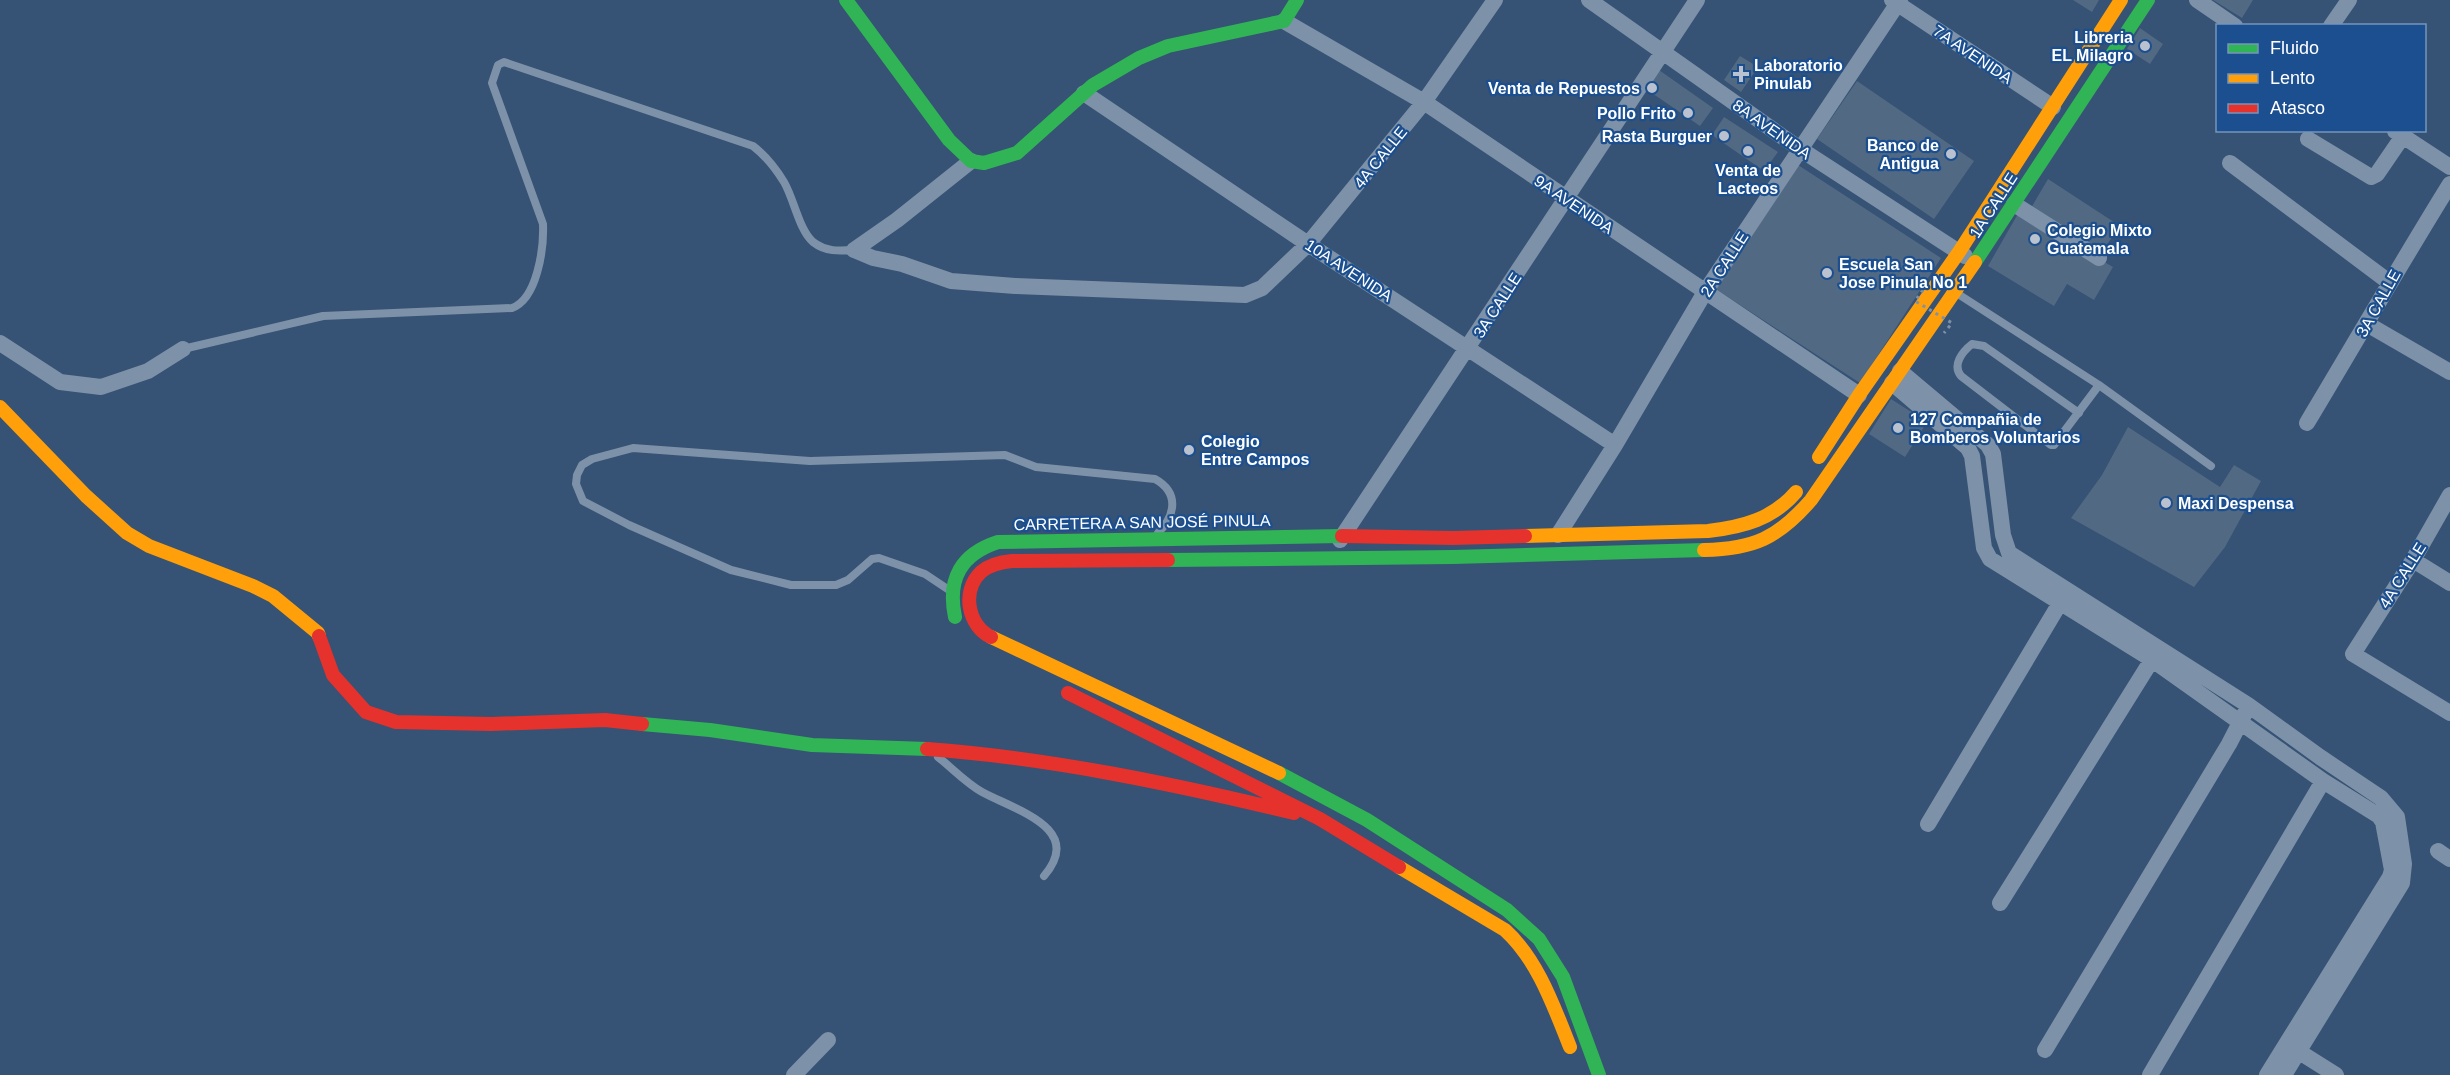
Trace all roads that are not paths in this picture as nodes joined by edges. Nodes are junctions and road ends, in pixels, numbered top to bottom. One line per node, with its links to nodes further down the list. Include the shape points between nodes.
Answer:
1 (846, 0): 21 (main road, via 949,140)
2 (1297, 0): 11 (main road)
3 (1495, 0): 16 (street, 4A CALLE)
4 (1589, 0): 14 (street, 8A AVENIDA)
5 (1697, 0): 14 (street, 3A CALLE)
6 (2121, 0): 17 (main road, 1A CALLE)
7 (2148, 0): 27 (main road, 1A CALLE)
8 (2197, 0): 12 (street)
9 (2349, 0): 13 (street)
10 (1897, 1): 17 (street, 7A AVENIDA); 20 (street, 2A CALLE)
11 (1284, 21): 15 (main road, via 1168,46 1114,71); 16 (street, 9A AVENIDA)
12 (2232, 24)
13 (2332, 24)
14 (1663, 52): 20 (street, 8A AVENIDA); 26 (street, 3A CALLE)
15 (1084, 93): 21 (main road, via 1017,153 984,163); 28 (street, 10A AVENIDA)
16 (1424, 102): 26 (street, 9A AVENIDA); 28 (street, 4A CALLE)
17 (2053, 107): 25 (main road, 1A CALLE)
18 (2399, 133): 19 (street, via 2377,174 2371,177); 23 (street)
19 (2308, 139)
20 (1800, 149): 30 (street, 8A AVENIDA); 34 (street, 2A CALLE)
21 (971, 161): 29 (street)
22 (2230, 163): 33 (street)
23 (2450, 167)
24 (2450, 184): 33 (street, 3A CALLE)
25 (1997, 193): 27 (main road, via 2002,202); 30 (main road, 1A CALLE)
26 (1566, 198): 34 (street, 9A AVENIDA); 39 (street, 3A CALLE)
27 (2014, 204): 31 (street); 32 (main road, 1A CALLE)
28 (1308, 244): 29 (street, 4A CALLE, via 1262,288 1245,295 951,281); 39 (street, 10A AVENIDA)
29 (854, 250): 38 (lane, via 832,251 812,241 785,183 753,146 504,62 498,65 492,83 543,224 533,286 525,301 512,308 323,316)
30 (1959, 252): 32 (street, 8A AVENIDA); 43 (main road, 1A CALLE)
31 (2099, 258)
32 (1975, 262): 35 (main road, 1A CALLE)
33 (2389, 282): 36 (street, 3A CALLE)
34 (1705, 292): 43 (street, 9A AVENIDA); 47 (street, 2A CALLE)
35 (1955, 292): 41 (main road, 1A CALLE); 42 (lane)
36 (2367, 324): 40 (street); 46 (street, 3A CALLE)
37 (0, 343): 38 (street, via 60,382 101,387 148,371)
38 (183, 349)
39 (1468, 349): 47 (street, 10A AVENIDA); 53 (street, 3A CALLE)
40 (2450, 372)
41 (1896, 377): 55 (main road, 1A CALLE, via 1802,513 1759,542 1735,548 1686,551); 59 (street, via 1968,448 1984,548 1990,559); 61 (street, via 1988,445 1993,454 2003,535 2009,553)
42 (2099, 385): 45 (lane); 49 (lane)
43 (1858, 395): 48 (main road, 1A CALLE)
44 (0, 407): 66 (main road, via 127,532 149,546 273,596 318,633 333,675 366,712 396,722 605,720 812,745)
45 (2079, 413): 45 (lane, via 2051,445 1961,376 1957,364 1961,354 1972,344 1984,346)
46 (2307, 423)
47 (1615, 445): 52 (street, 2A CALLE)
48 (1814, 465)
49 (2211, 466)
50 (1802, 483): 52 (main road, CARRETERA A SAN JOSÉ PINULA, via 1778,510 1737,527)
51 (2450, 495): 56 (street, 4A CALLE)
52 (1558, 535): 53 (main road, CARRETERA A SAN JOSÉ PINULA)
53 (1342, 536): 54 (main road, CARRETERA A SAN JOSÉ PINULA); 55 (street, 3A CALLE)
54 (1153, 538): 58 (main road, CARRETERA A SAN JOSÉ PINULA, via 1010,540 989,544 964,561); 58 (lane, via 1169,522 1173,507 1164,484 1155,479 1036,467 1005,455 810,461 633,448 592,459 582,465 577,475 583,501 731,570 791,585 836,585 879,558 925,574)
55 (1332, 558): 77 (main road, via 1012,561 992,566 978,576 970,593 969,608 986,634 1284,775 1367,820 1508,910 1539,939 1563,977)
56 (2413, 561): 57 (street); 64 (street, 4A CALLE, via 2353,654)
57 (2450, 583)
58 (952, 591): 60 (main road, CARRETERA A SAN JOSÉ PINULA, via 952,608)
59 (2060, 603): 61 (street); 69 (street)
60 (959, 628)
61 (2156, 653): 63 (street); 65 (street); 71 (street)
62 (1057, 687): 68 (main road)
63 (2248, 705): 65 (street); 73 (street, via 2381,798 2397,817 2404,864 2402,883)
64 (2450, 713)
65 (2241, 722): 67 (street); 74 (street)
66 (929, 749): 68 (main road, via 1031,760); 70 (lane, via 979,790 1051,830 1057,856)
67 (2323, 781): 73 (street, via 2379,816 2392,870); 78 (street)
68 (1320, 819): 75 (main road, via 1515,939 1532,961)
69 (1928, 824)
70 (1044, 876)
71 (2000, 903)
72 (828, 1040): 76 (street)
73 (2293, 1048): 79 (street); 80 (street); 81 (street)
74 (2045, 1050)
75 (1577, 1065)
76 (794, 1075)
77 (1599, 1075)
78 (2150, 1075)
79 (2267, 1075)
80 (2284, 1075)
81 (2336, 1075)

